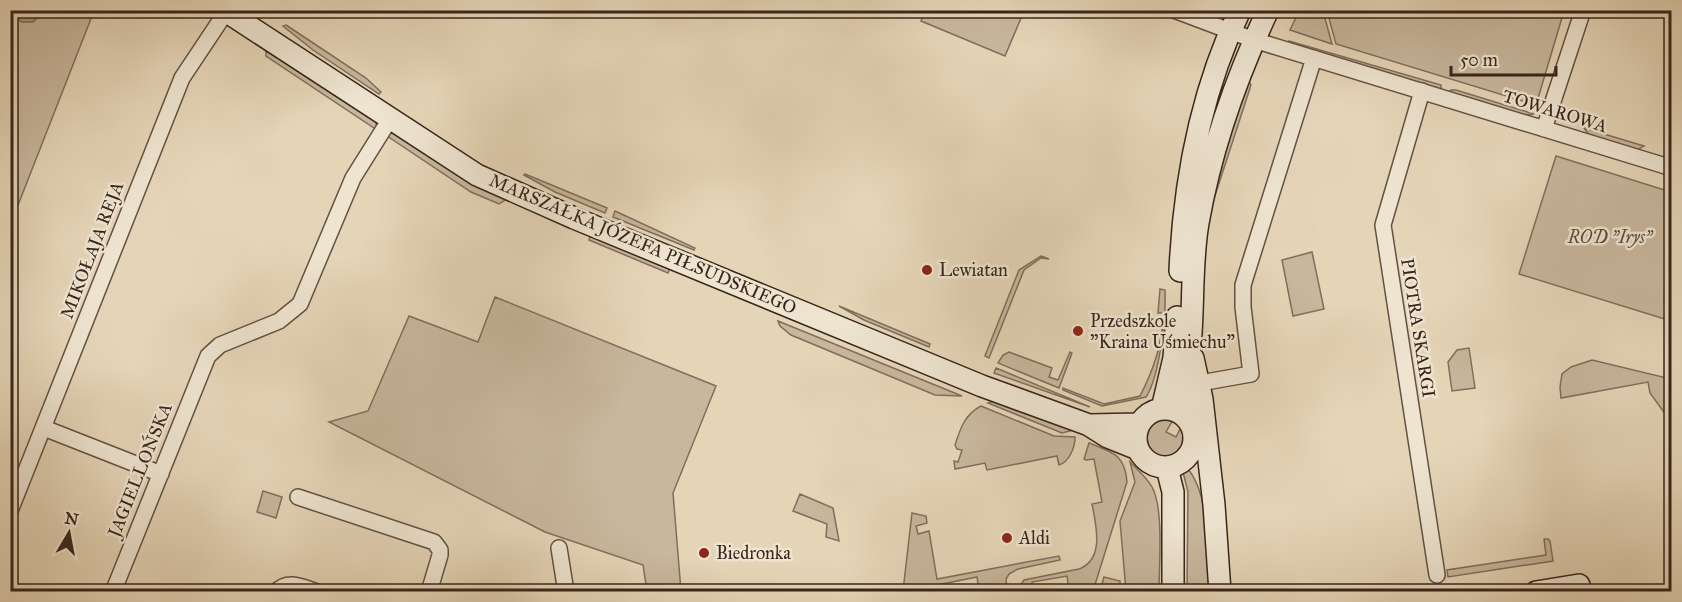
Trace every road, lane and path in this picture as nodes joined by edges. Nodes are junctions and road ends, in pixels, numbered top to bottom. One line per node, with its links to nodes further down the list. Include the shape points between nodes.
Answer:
1 (1174, 10): 6 (street, TOWAROWA)
2 (1240, 10): 6 (street)
3 (1268, 10): 7 (street)
4 (1583, 10): 11 (street)
5 (225, 11): 10 (street, MARSZAŁKA JÓZEFA PIŁSUDSKIEGO); 18 (street, MIKOŁAJA REJA, via 182,78)
6 (1230, 32): 7 (street, TOWAROWA); 15 (street, via 1204,108 1183,222)
7 (1254, 40): 8 (street, TOWAROWA); 13 (street, via 1206,185 1193,263)
8 (1314, 58): 9 (street, TOWAROWA); 14 (street, via 1244,285 1251,374)
9 (1422, 92): 11 (street, TOWAROWA); 27 (street, PIOTRA SKARGI, via 1383,225)
10 (390, 120): 17 (street, MARSZAŁKA JÓZEFA PIŁSUDSKIEGO, via 470,171 513,192 974,383); 22 (street, JAGIELLOŃSKA, via 353,178 296,308 279,321 210,353)
11 (1544, 129): 12 (street, TOWAROWA)
12 (1671, 168)
13 (1190, 346): 14 (street); 15 (street)
14 (1200, 383): 24 (street)
15 (1172, 412): 16 (street, via 1148,414); 20 (street, via 1193,429 1195,438)
16 (1139, 424): 17 (street, MARSZAŁKA JÓZEFA PIŁSUDSKIEGO); 19 (street)
17 (1089, 425): 19 (street, MARSZAŁKA JÓZEFA PIŁSUDSKIEGO)
18 (44, 428): 22 (street); 25 (street, MIKOŁAJA REJA)
19 (1138, 449): 21 (street, via 1148,462)
20 (1189, 456): 21 (street); 24 (street)
21 (1167, 468): 35 (street, via 1173,492)
22 (161, 474): 30 (street, JAGIELLOŃSKA)
23 (298, 497): 33 (street, via 434,542 440,555)
24 (1214, 505): 29 (street)
25 (10, 511)
26 (559, 548): 34 (street)
27 (1437, 575)
28 (1579, 585): 36 (street)
29 (1224, 587)
30 (113, 591)
31 (276, 591): 32 (street, via 290,584)
32 (317, 591)
33 (429, 591)
34 (566, 591)
35 (1173, 591)
36 (1536, 591)

